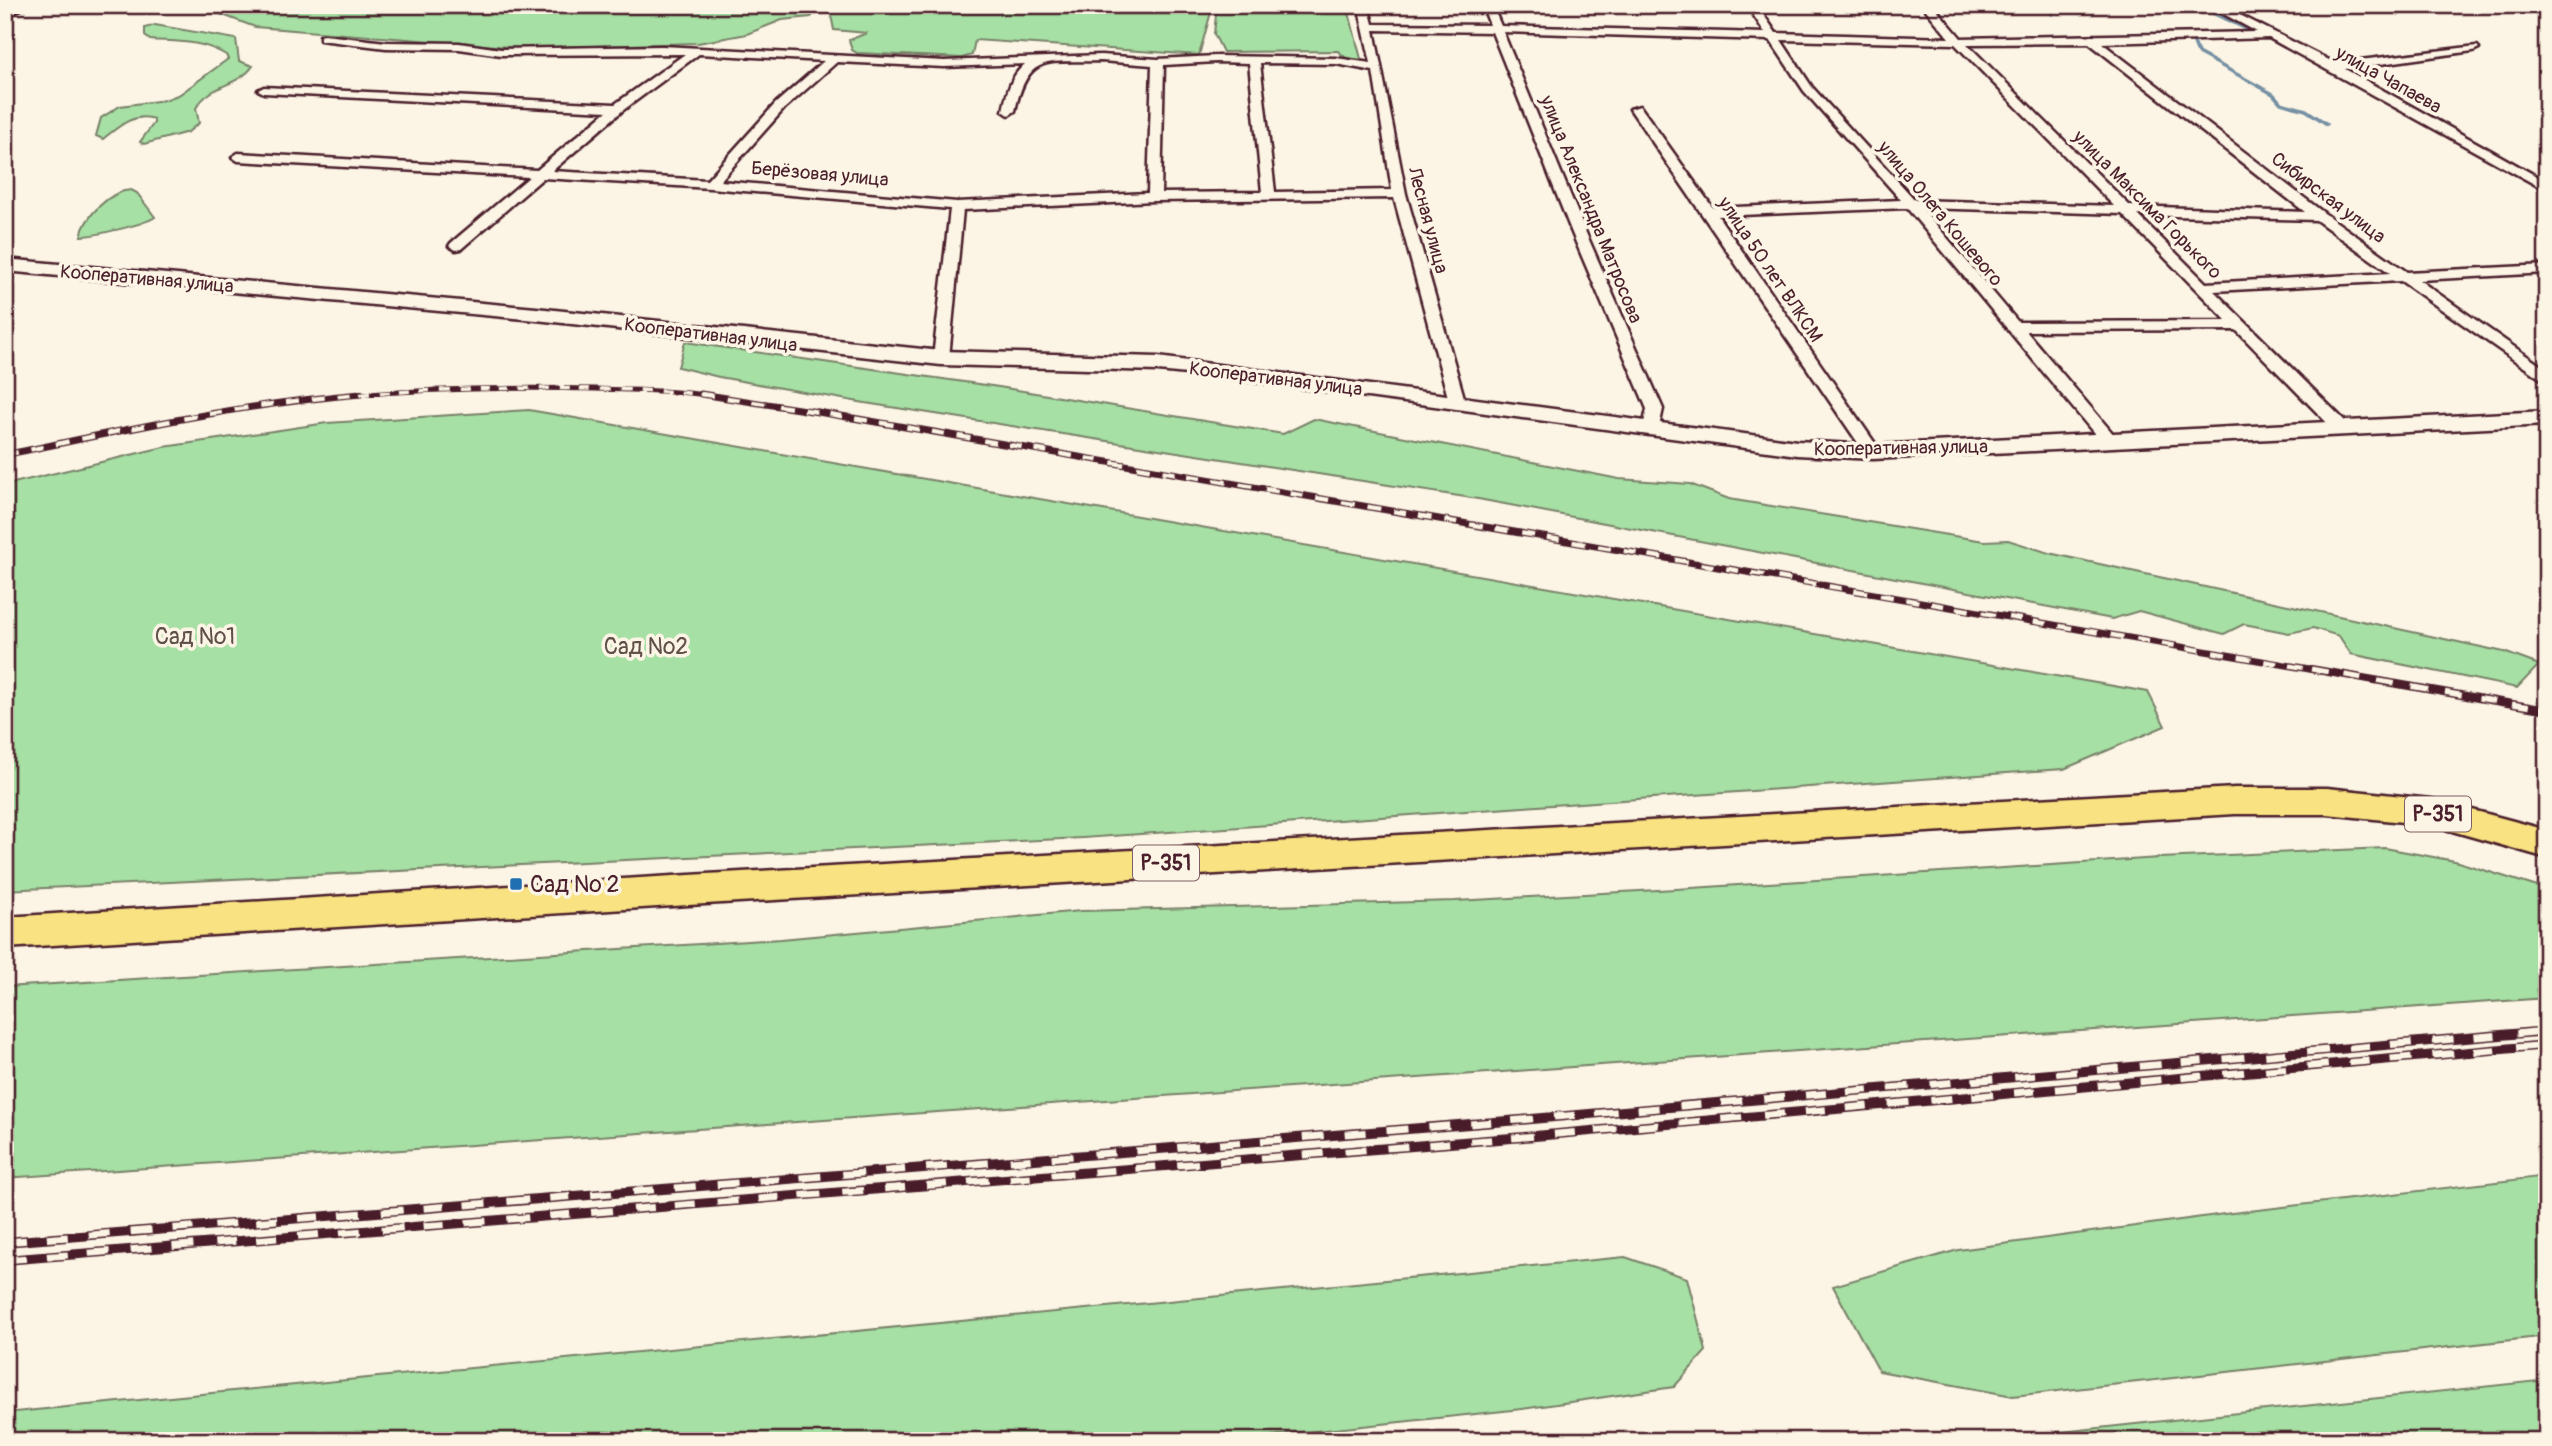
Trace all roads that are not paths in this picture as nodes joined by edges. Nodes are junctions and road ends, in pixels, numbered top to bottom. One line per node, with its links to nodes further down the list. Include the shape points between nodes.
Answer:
1 (21, 5): 7 (main road)
2 (1363, 5): 8 (street, Лесная улица)
3 (1487, 5): 9 (street, улица Александра Матросова)
4 (1752, 5): 11 (street, улица Олега Кошевого)
5 (1927, 5): 13 (street, улица Максима Горького)
6 (2212, 5): 10 (street, улица Чапаева)
7 (5, 12)
8 (1369, 27): 9 (street); 22 (street, Лесная улица)
9 (1497, 27): 11 (street); 50 (street, улица Александра Матросова, via 1655,409)
10 (2271, 35): 14 (street); 21 (street, улица Чапаева)
11 (1770, 36): 13 (street); 34 (street, улица Олега Кошевого, via 1808,89)
12 (324, 38): 16 (street, via 501,52)
13 (1958, 41): 14 (street); 36 (street, улица Максима Горького)
14 (2093, 41): 38 (street, Сибирская улица)
15 (2473, 48): 21 (street)
16 (696, 51): 17 (street); 24 (street)
17 (834, 58): 19 (street, via 944,64); 29 (street, via 780,106)
18 (1254, 60): 20 (street); 22 (street, via 1336,61); 32 (street)
19 (1038, 61): 20 (street, via 1101,58); 26 (street, via 1018,76)
20 (1158, 62): 33 (street)
21 (2333, 67): 30 (street, улица Чапаева)
22 (1378, 68): 31 (street, Лесная улица)
23 (264, 90): 24 (street)
24 (618, 108): 28 (street)
25 (1636, 109): 37 (street, улица 50 лет ВЛКСМ)
26 (1009, 111)
27 (238, 157): 28 (street, Берёзовая улица)
28 (538, 175): 29 (street, Берёзовая улица); 39 (street)
29 (710, 184): 35 (street, Берёзовая улица)
30 (2547, 187)
31 (1399, 194): 32 (street, Берёзовая улица); 48 (street, Лесная улица)
32 (1269, 196): 33 (street, Берёзовая улица)
33 (1154, 197): 35 (street, Берёзовая улица)
34 (1911, 204): 36 (street); 37 (street); 45 (street, улица Олега Кошевого)
35 (957, 206): 46 (street)
36 (2127, 210): 38 (street); 43 (street, улица Максима Горького)
37 (1710, 212): 53 (street, улица 50 лет ВЛКСМ)
38 (2319, 216): 42 (street, Сибирская улица)
39 (456, 246)
40 (5, 265): 46 (main road, Кооперативная улица, via 536,314)
41 (2547, 269): 42 (street)
42 (2406, 278): 43 (street); 47 (street, Сибирская улица)
43 (2204, 287): 44 (street, улица Максима Горького)
44 (2240, 325): 45 (street); 51 (street, улица Максима Горького)
45 (2012, 327): 52 (street, улица Олега Кошевого)
46 (941, 358): 48 (main road, Кооперативная улица, via 1158,364)
47 (2547, 378)
48 (1457, 401): 50 (main road, Кооперативная улица)
49 (2547, 418): 51 (main road, Кооперативная улица)
50 (1651, 428): 53 (main road, Кооперативная улица, via 1797,449)
51 (2342, 428): 52 (main road, Кооперативная улица)
52 (2109, 440): 53 (main road, Кооперативная улица)
53 (1873, 452)
54 (2547, 844): 55 (main road, Р-351, via 2431,812 2327,801 2235,801)
55 (5, 933)

